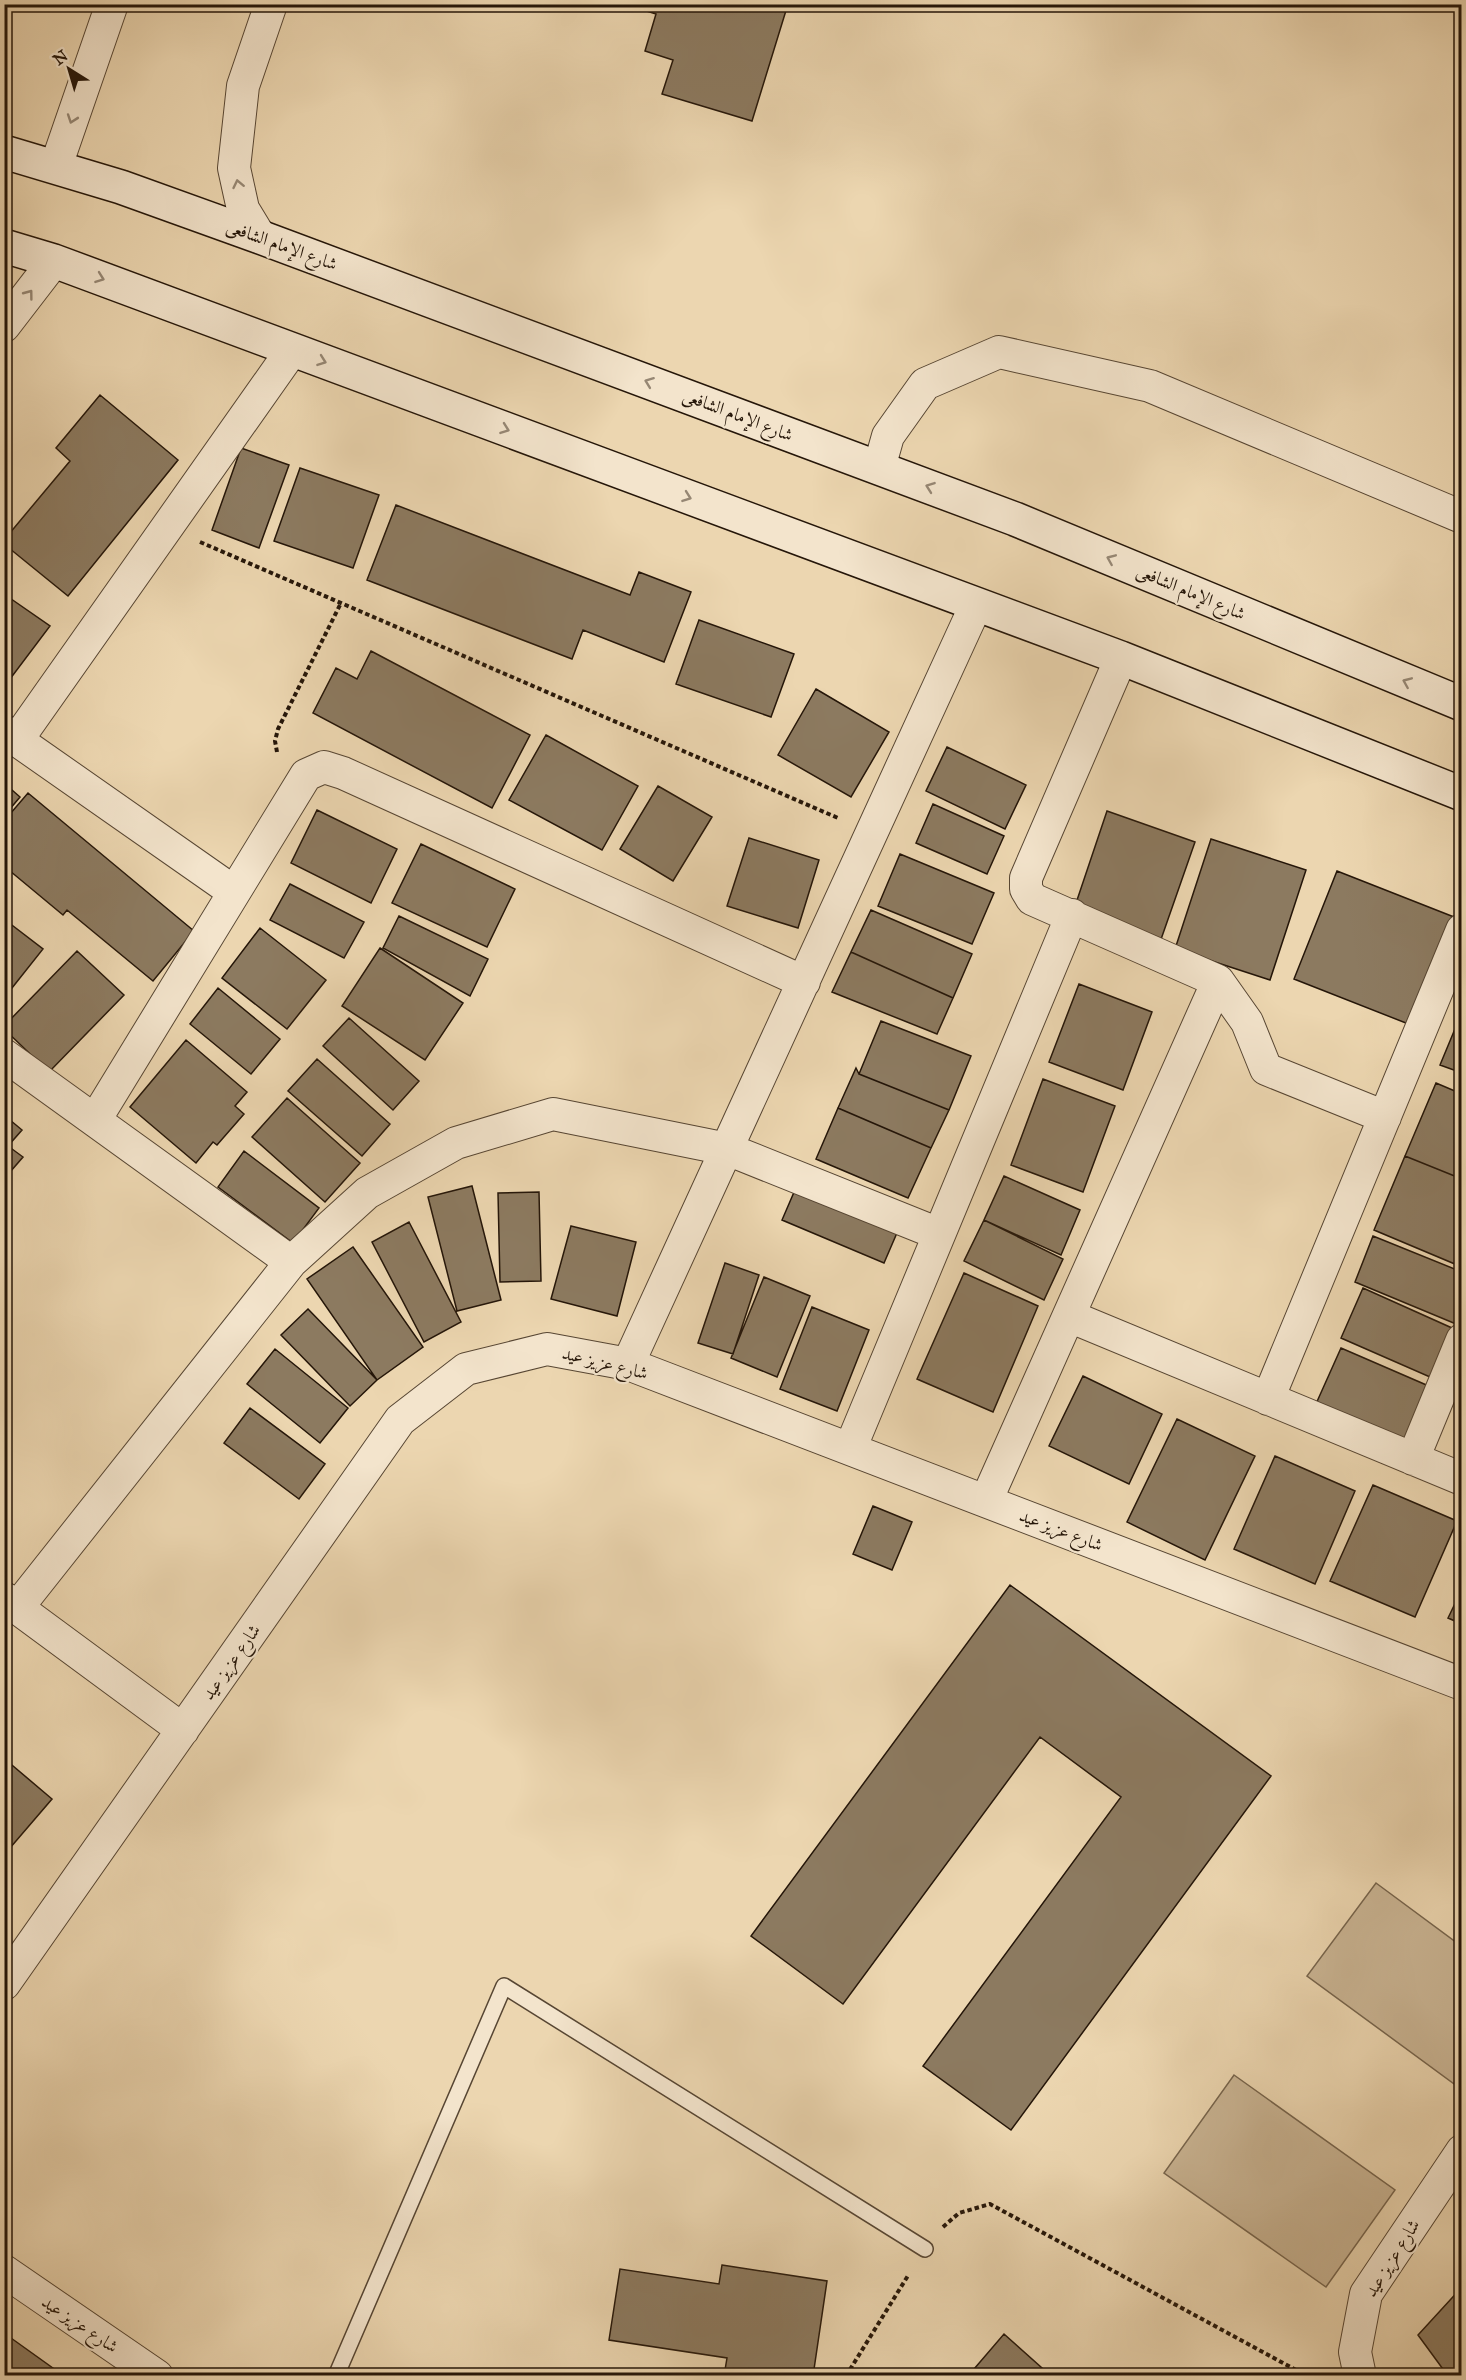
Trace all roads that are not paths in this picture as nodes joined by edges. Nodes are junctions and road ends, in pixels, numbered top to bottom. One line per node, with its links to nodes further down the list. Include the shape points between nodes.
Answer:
1 (112, 4): 4 (street, one-way to 4)
2 (271, 4): 5 (street, one-way to 2, via 243,209 234,168 243,86)
3 (4, 152): 4 (street, شارع الإمام الشافعى)
4 (56, 166): 5 (street, شارع الإمام الشافعى)
5 (260, 237): 10 (street, شارع الإمام الشافعى, one-way to 5)
6 (4, 246): 7 (street)
7 (54, 261): 8 (street, one-way to 7); 9 (street, one-way to 9)
8 (4, 326)
9 (292, 350): 12 (street, one-way to 12); 15 (street)
10 (879, 468): 11 (street, via 888,436 925,384 999,352 1150,386); 14 (street, شارع الإمام الشافعى, one-way to 10, via 1015,519)
11 (1461, 517)
12 (976, 605): 13 (street); 21 (street)
13 (1121, 658): 16 (street); 18 (street, via 1026,878 1026,889 1032,899)
14 (1461, 704)
15 (11, 735): 17 (street)
16 (1461, 794)
17 (234, 892): 21 (street, via 306,775 324,767); 24 (street)
18 (1072, 915): 20 (street); 26 (street)
19 (1461, 930): 23 (street)
20 (1218, 981): 23 (street, via 1246,1022 1266,1069); 28 (street)
21 (804, 982): 25 (street)
22 (4, 1054): 24 (street)
23 (1385, 1117): 31 (street)
24 (95, 1120): 27 (street)
25 (727, 1149): 26 (street); 27 (street, via 554,1114 456,1143 367,1193); 30 (street)
26 (939, 1234): 32 (street)
27 (291, 1262): 36 (street)
28 (1069, 1316): 31 (street); 35 (street)
29 (1461, 1340): 33 (street)
30 (628, 1364): 32 (street, شارع عزيز عيد); 38 (street, شارع عزيز عيد, via 547,1349 466,1368 400,1420)
31 (1268, 1399): 33 (street)
32 (850, 1449): 35 (street, شارع عزيز عيد)
33 (1413, 1459): 34 (street)
34 (1461, 1479)
35 (986, 1501): 37 (street, شارع عزيز عيد)
36 (11, 1603): 38 (street)
37 (1461, 1684)
38 (183, 1731): 39 (street, شارع عزيز عيد)
39 (4, 1984)
40 (1461, 2151): 45 (street, شارع عزيز عيد, via 1366,2294 1355,2352)
41 (925, 2249): 44 (lane, via 504,1986)
42 (4, 2271): 43 (street, شارع عزيز عيد)
43 (157, 2376)
44 (336, 2376)
45 (1360, 2376)

